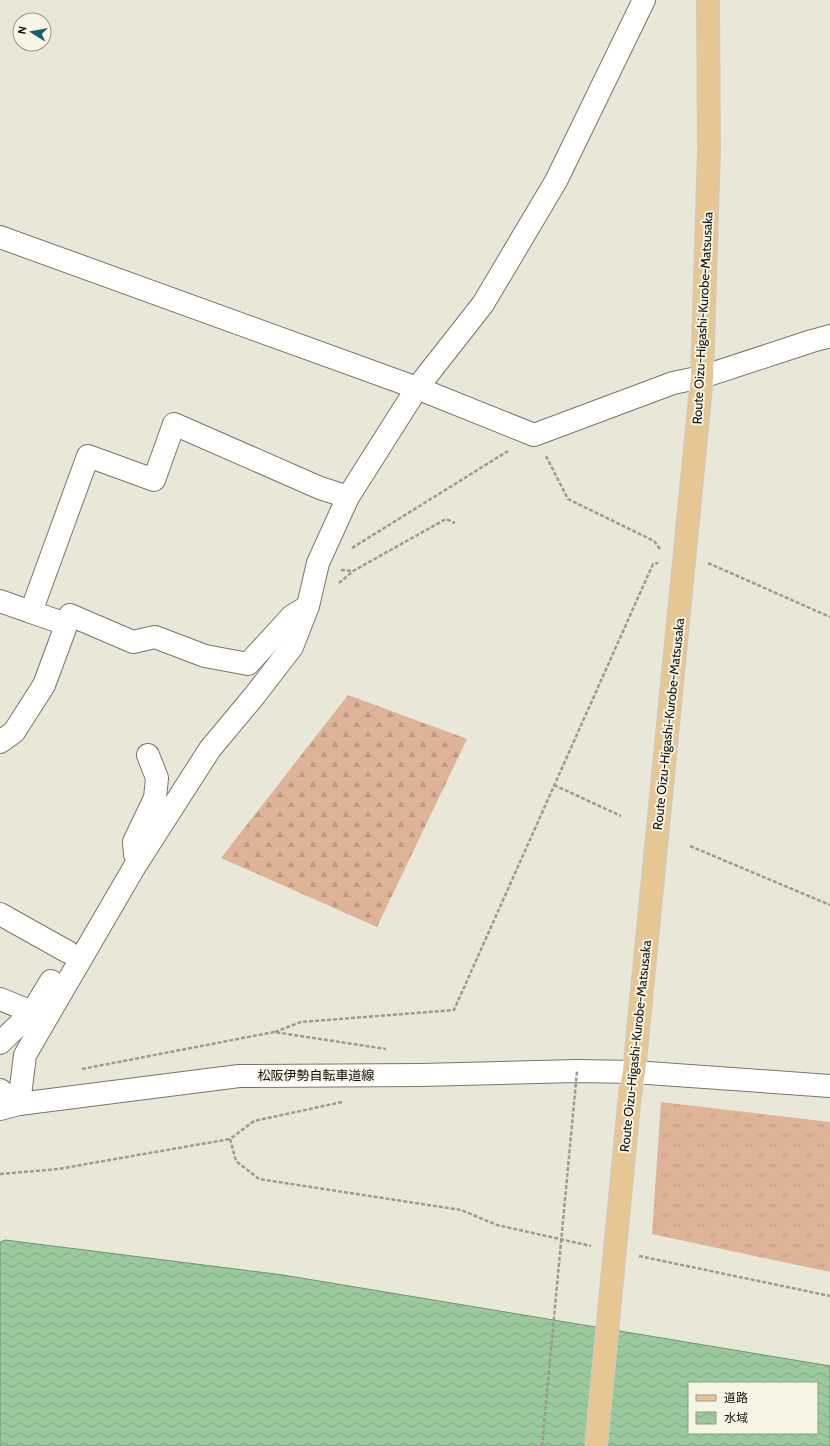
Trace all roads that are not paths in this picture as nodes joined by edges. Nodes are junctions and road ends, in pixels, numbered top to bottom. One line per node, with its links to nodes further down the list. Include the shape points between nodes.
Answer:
1 (644, 0): 6 (street, via 556,181 483,304)
2 (708, 0): 5 (main road, Route Oizu-Higashi-Kurobe-Matsusaka, via 709,149)
3 (0, 238): 6 (street)
4 (830, 336): 5 (street)
5 (702, 377): 6 (street, via 673,383 534,435); 20 (main road, Route Oizu-Higashi-Kurobe-Matsusaka, via 676,559)
6 (418, 388): 7 (street)
7 (348, 497): 9 (street, via 318,563); 10 (street, via 320,488 174,424 154,480 88,456)
8 (0, 601): 10 (street)
9 (308, 606): 11 (street, via 292,616 248,664 205,656 155,638 133,642 70,615); 14 (street, via 292,647 210,749)
10 (31, 612): 11 (street)
11 (66, 624): 12 (street, via 44,685 14,732)
12 (0, 742)
13 (148, 754): 14 (street, via 157,778 155,798 134,842)
14 (135, 866): 16 (street, via 120,864); 23 (street, via 25,1055)
15 (0, 914): 16 (street)
16 (68, 952): 18 (street)
17 (0, 998): 18 (street)
18 (32, 1012): 19 (street)
19 (0, 1043)
20 (634, 1072): 21 (street, 松阪伊勢自転車道線); 23 (street, 松阪伊勢自転車道線, via 239,1076); 24 (main road, Route Oizu-Higashi-Kurobe-Matsusaka, bridge)
21 (830, 1086)
22 (0, 1090): 23 (street)
23 (9, 1106)
24 (596, 1446)

